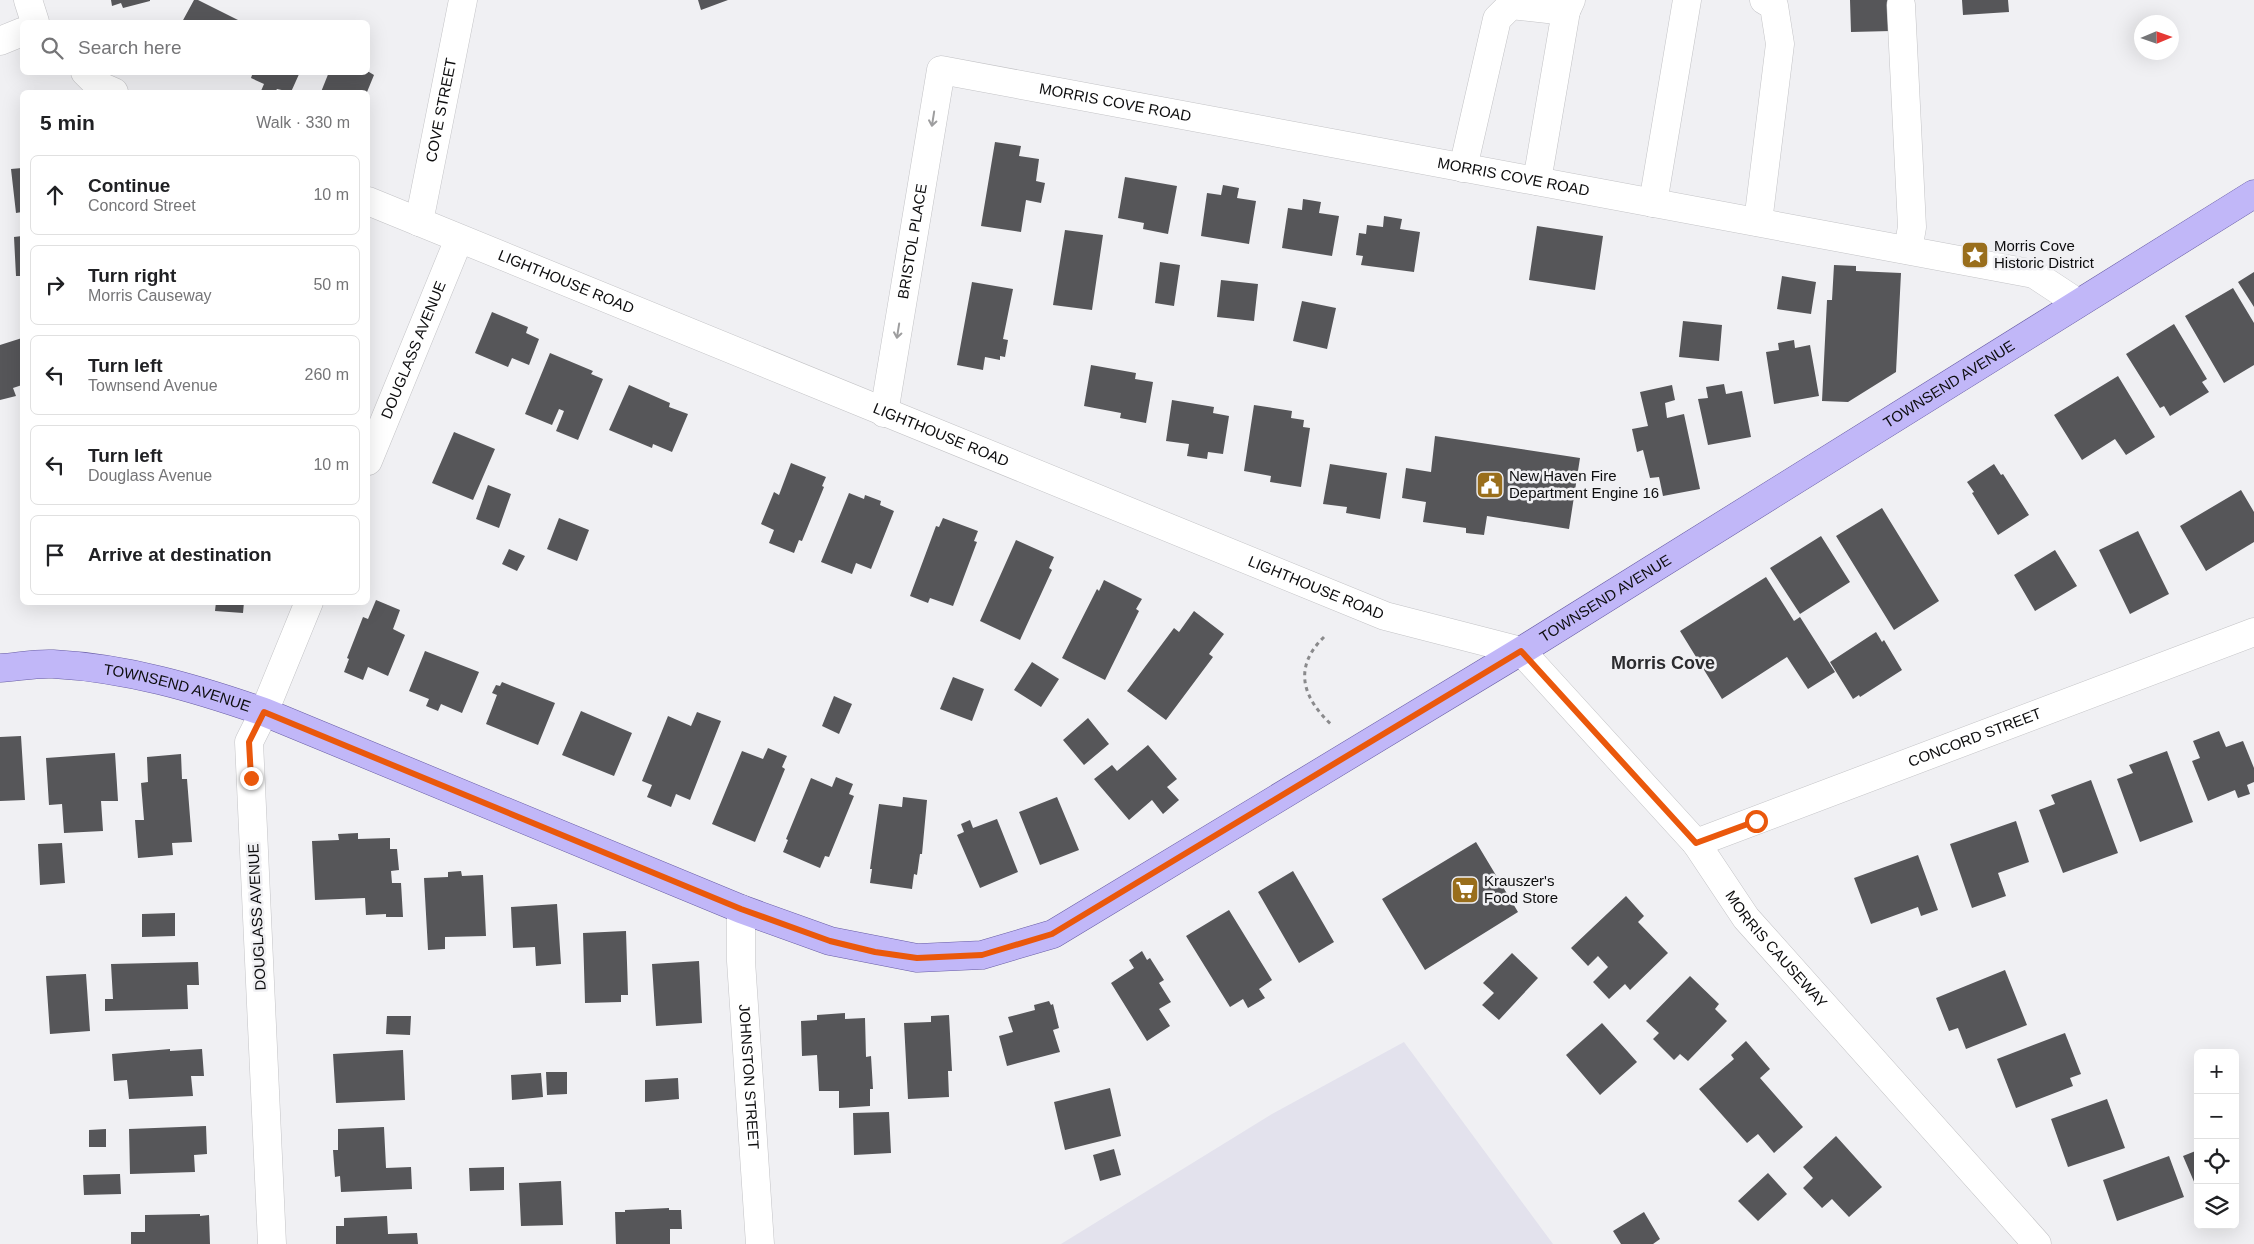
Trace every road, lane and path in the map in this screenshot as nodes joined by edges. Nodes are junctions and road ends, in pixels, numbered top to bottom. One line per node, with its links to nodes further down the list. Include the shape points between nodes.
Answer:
1 (28, 0): 7 (street)
2 (463, 0): 18 (street, COVE STREET)
3 (1687, 0): 17 (street)
4 (1764, 0): 19 (street, via 1774,6 1780,44)
5 (1901, 5): 21 (street, via 1912,227)
6 (1569, 6): 13 (street, via 1511,6 1497,19); 14 (street)
7 (34, 20)
8 (20, 33): 9 (street)
9 (0, 41)
10 (941, 70): 13 (street, MORRIS COVE ROAD); 23 (street, BRISTOL PLACE, one-way to 23)
11 (88, 75): 12 (street)
12 (109, 90)
13 (1463, 168): 14 (street, MORRIS COVE ROAD)
14 (1538, 182): 17 (street, MORRIS COVE ROAD)
15 (2254, 194): 22 (main road, TOWNSEND AVENUE)
16 (370, 202): 18 (street, LIGHTHOUSE ROAD)
17 (1653, 203): 19 (street, MORRIS COVE ROAD)
18 (419, 222): 20 (street, LIGHTHOUSE ROAD)
19 (1758, 222): 21 (street, MORRIS COVE ROAD)
20 (459, 239): 23 (street, LIGHTHOUSE ROAD); 24 (street, DOUGLASS AVENUE)
21 (1908, 250): 22 (street, MORRIS COVE ROAD, via 2034,274)
22 (2078, 303): 28 (main road, TOWNSEND AVENUE)
23 (884, 413): 28 (street, LIGHTHOUSE ROAD, via 1385,616)
24 (370, 456)
25 (308, 605): 30 (street, DOUGLASS AVENUE)
26 (2254, 632): 32 (street, CONCORD STREET)
27 (1324, 638): 31 (path, via 1307,659 1304,675 1307,694 1315,707)
28 (1521, 651): 32 (street, MORRIS CAUSEWAY); 33 (main road, TOWNSEND AVENUE, via 1052,934 982,955 917,958 830,941)
29 (0, 668): 30 (main road, TOWNSEND AVENUE, via 51,664 134,673)
30 (264, 712): 33 (main road, TOWNSEND AVENUE); 34 (street, DOUGLASS AVENUE, via 249,742)
31 (1338, 730)
32 (1696, 843): 36 (street, MORRIS CAUSEWAY, via 1746,918)
33 (741, 909): 35 (street, JOHNSTON STREET, via 741,961)
34 (272, 1244)
35 (760, 1244)
36 (2037, 1244)

